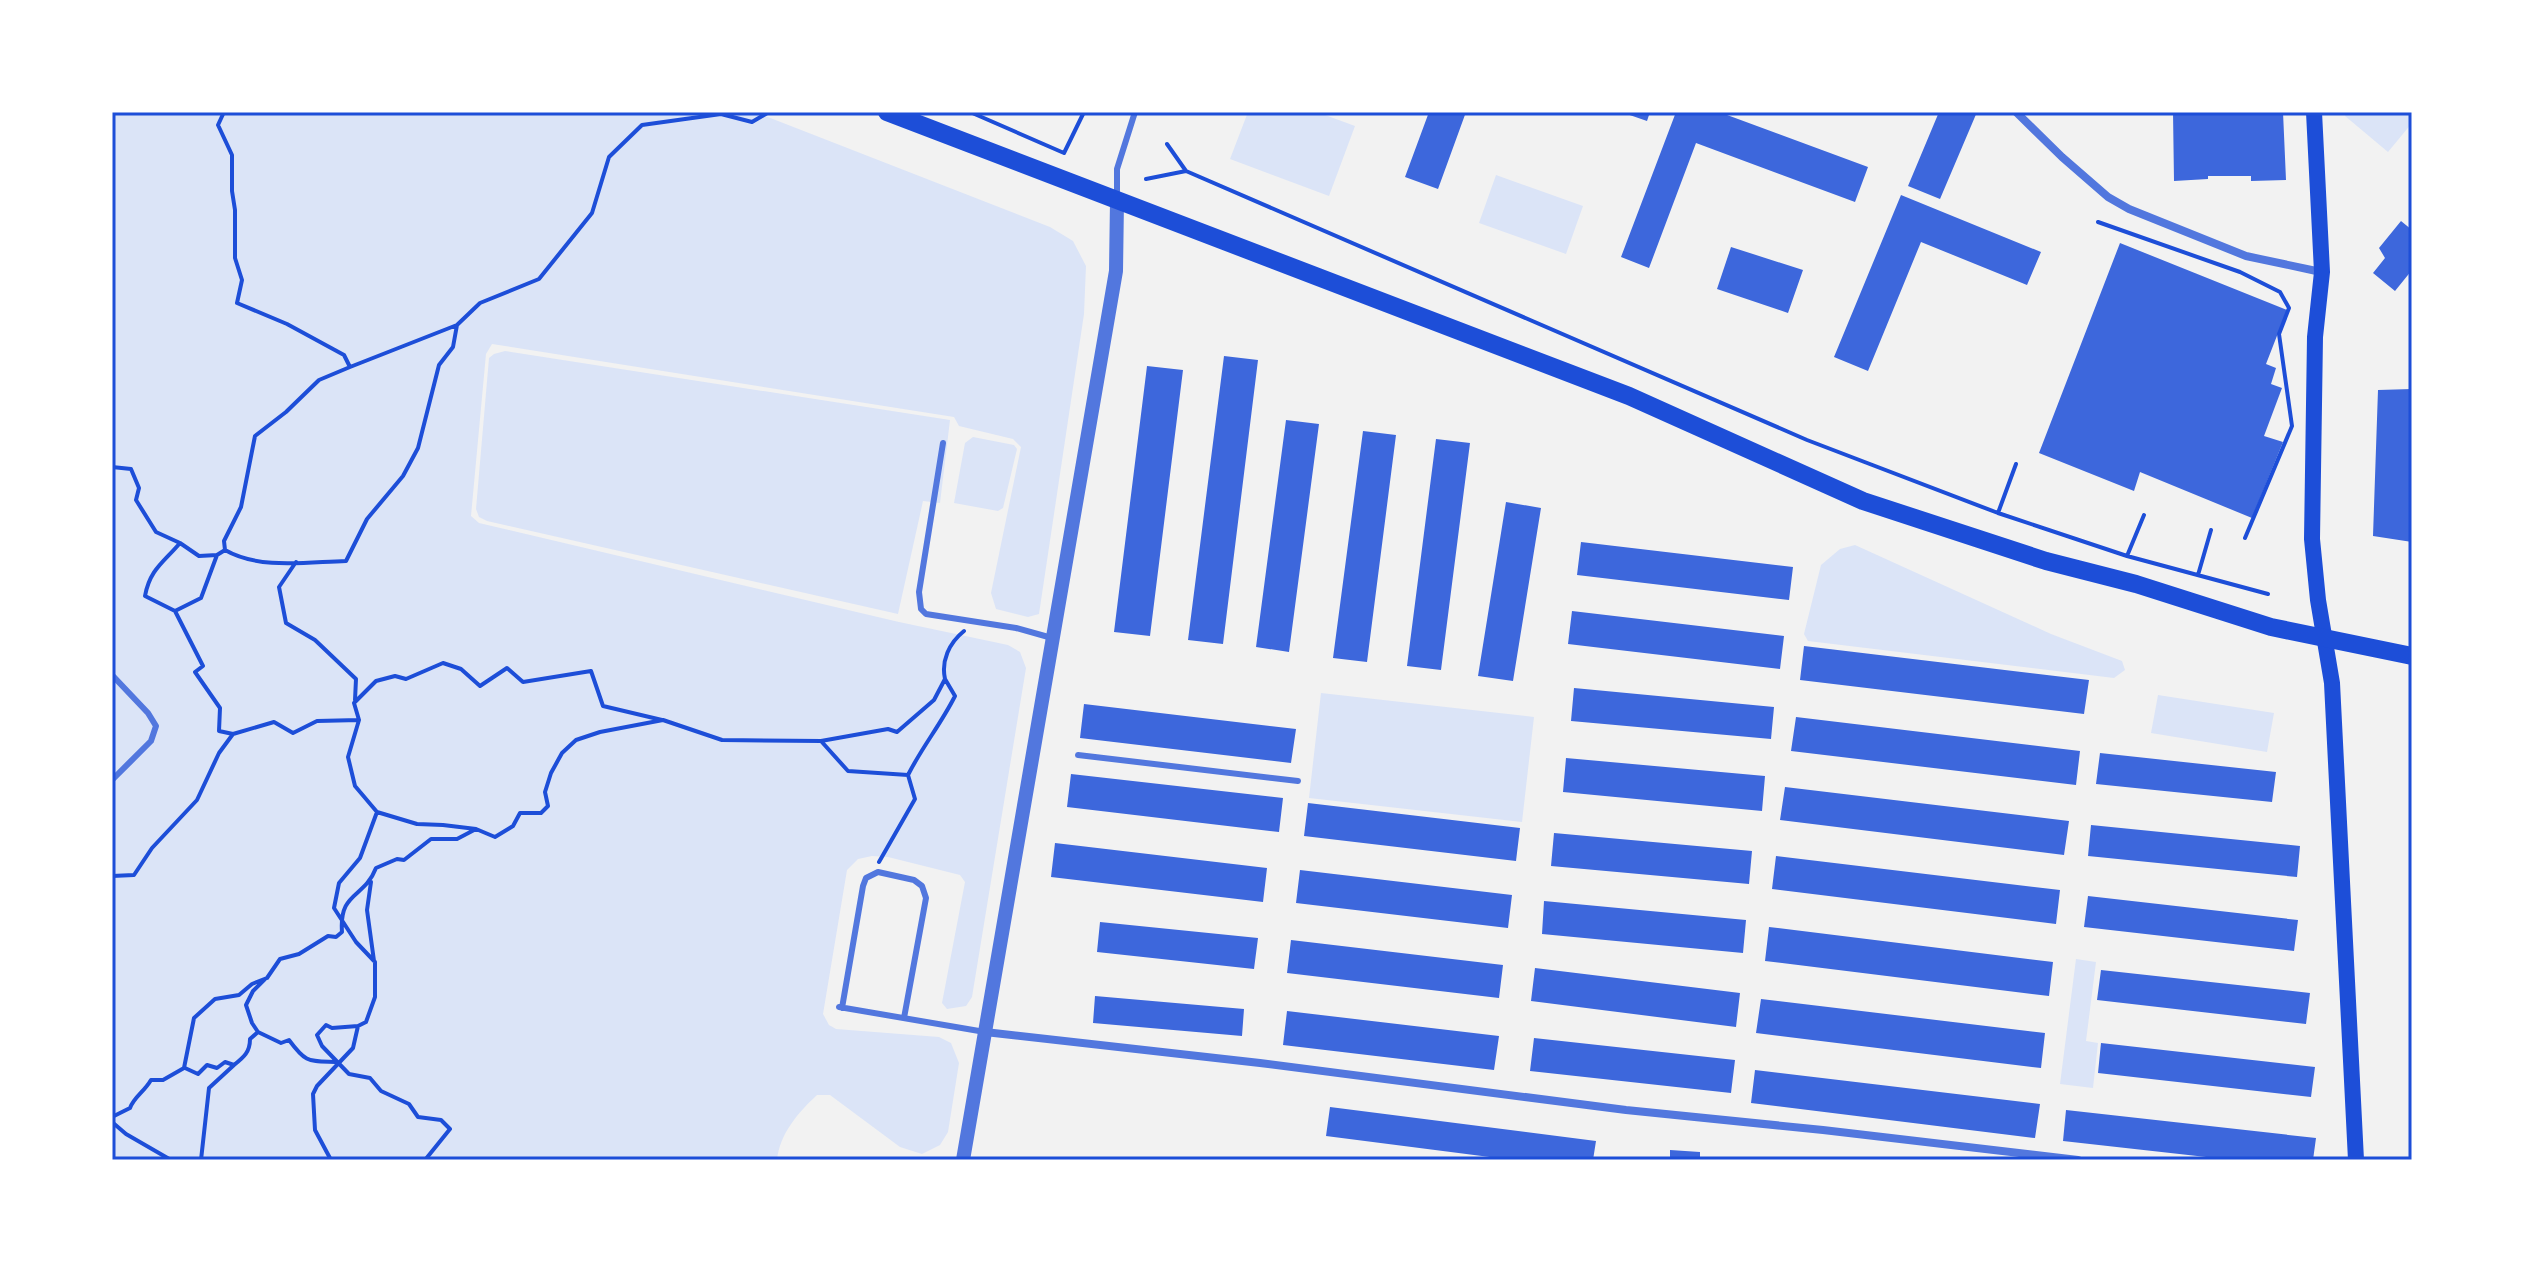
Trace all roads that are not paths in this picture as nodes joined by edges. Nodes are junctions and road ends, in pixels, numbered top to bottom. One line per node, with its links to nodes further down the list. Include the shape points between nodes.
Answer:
1 (887, 112): 5 (main road)
2 (1135, 112): 5 (lane, via 1117,169)
3 (2016, 112): 6 (street, via 2108,197 2129,209 2246,256)
4 (2314, 112): 6 (main road)
5 (1117, 201): 8 (street, via 1116,271); 9 (main road, via 1629,396 1863,501 2046,561)
6 (2322, 272): 9 (main road, via 2315,337 2312,539)
7 (943, 443): 8 (lane, via 919,592 921,609)
8 (1052, 638): 16 (street)
9 (2326, 639): 10 (main road); 19 (main road)
10 (2412, 656)
11 (112, 675): 13 (lane, via 156,726 151,741)
12 (1078, 755): 14 (lane)
13 (112, 780)
14 (1298, 781)
15 (904, 1018): 15 (lane, via 926,898 914,880 878,872 863,886 840,1008); 16 (lane)
16 (985, 1032): 17 (street); 18 (street)
17 (963, 1160)
18 (2078, 1160)
19 (2356, 1160)

